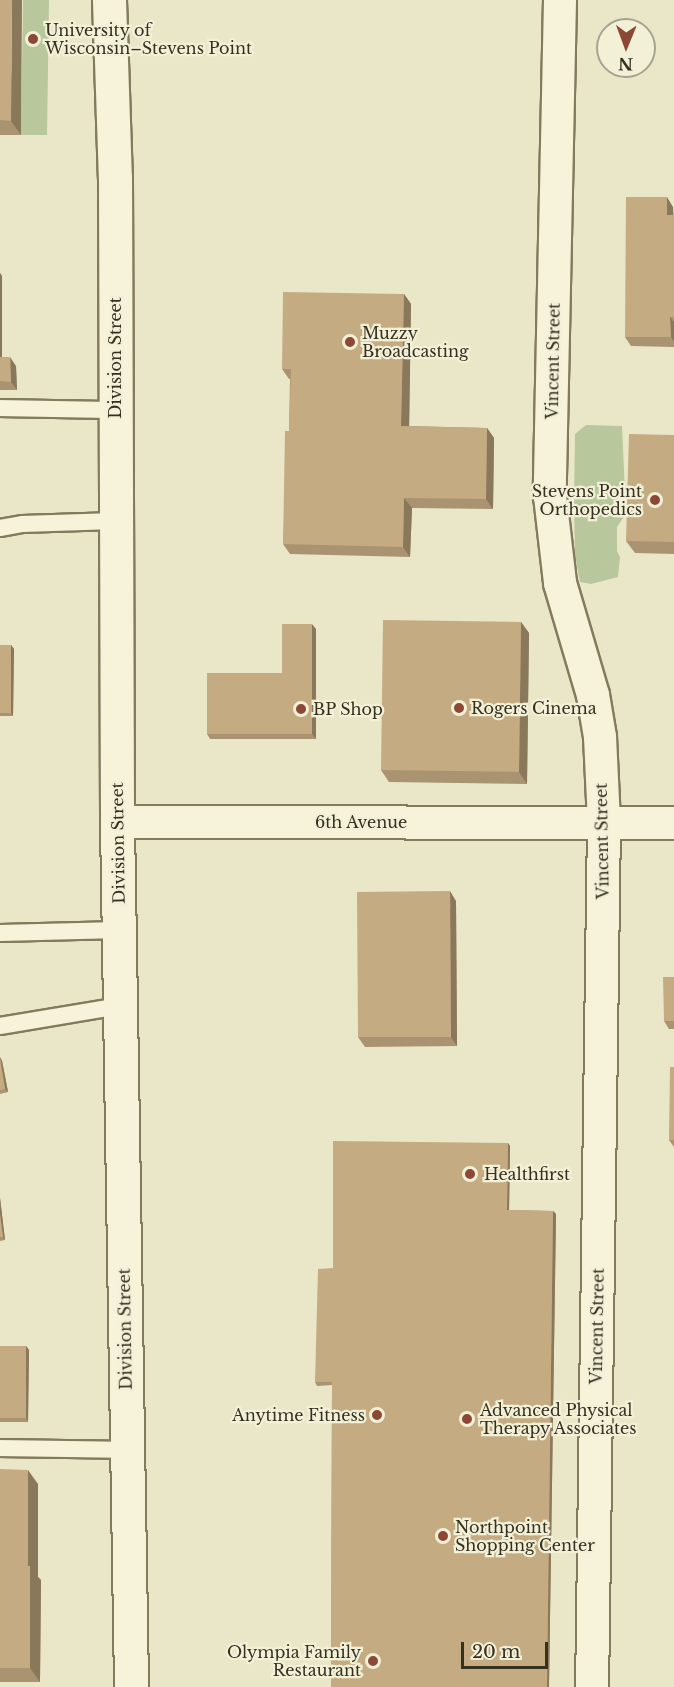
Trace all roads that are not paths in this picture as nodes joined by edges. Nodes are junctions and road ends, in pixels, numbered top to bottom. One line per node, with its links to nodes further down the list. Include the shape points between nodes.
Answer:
1 (109, 0): 4 (main road, Division Street)
2 (560, 0): 8 (street, Vincent Street, via 550,496 560,583 600,737)
3 (2, 409): 4 (lane)
4 (115, 411): 5 (main road, Division Street)
5 (116, 521): 6 (lane); 7 (main road, Division Street)
6 (0, 528)
7 (117, 822): 8 (street, 6th Avenue); 10 (main road, Division Street)
8 (604, 822): 9 (street, 6th Avenue); 17 (street, Vincent Street)
9 (674, 823)
10 (119, 930): 11 (lane); 12 (main road, Division Street)
11 (0, 933)
12 (120, 1006): 13 (lane); 15 (main road, Division Street)
13 (0, 1026)
14 (0, 1448): 15 (lane)
15 (127, 1450): 16 (main road, Division Street)
16 (131, 1687)
17 (592, 1687)

